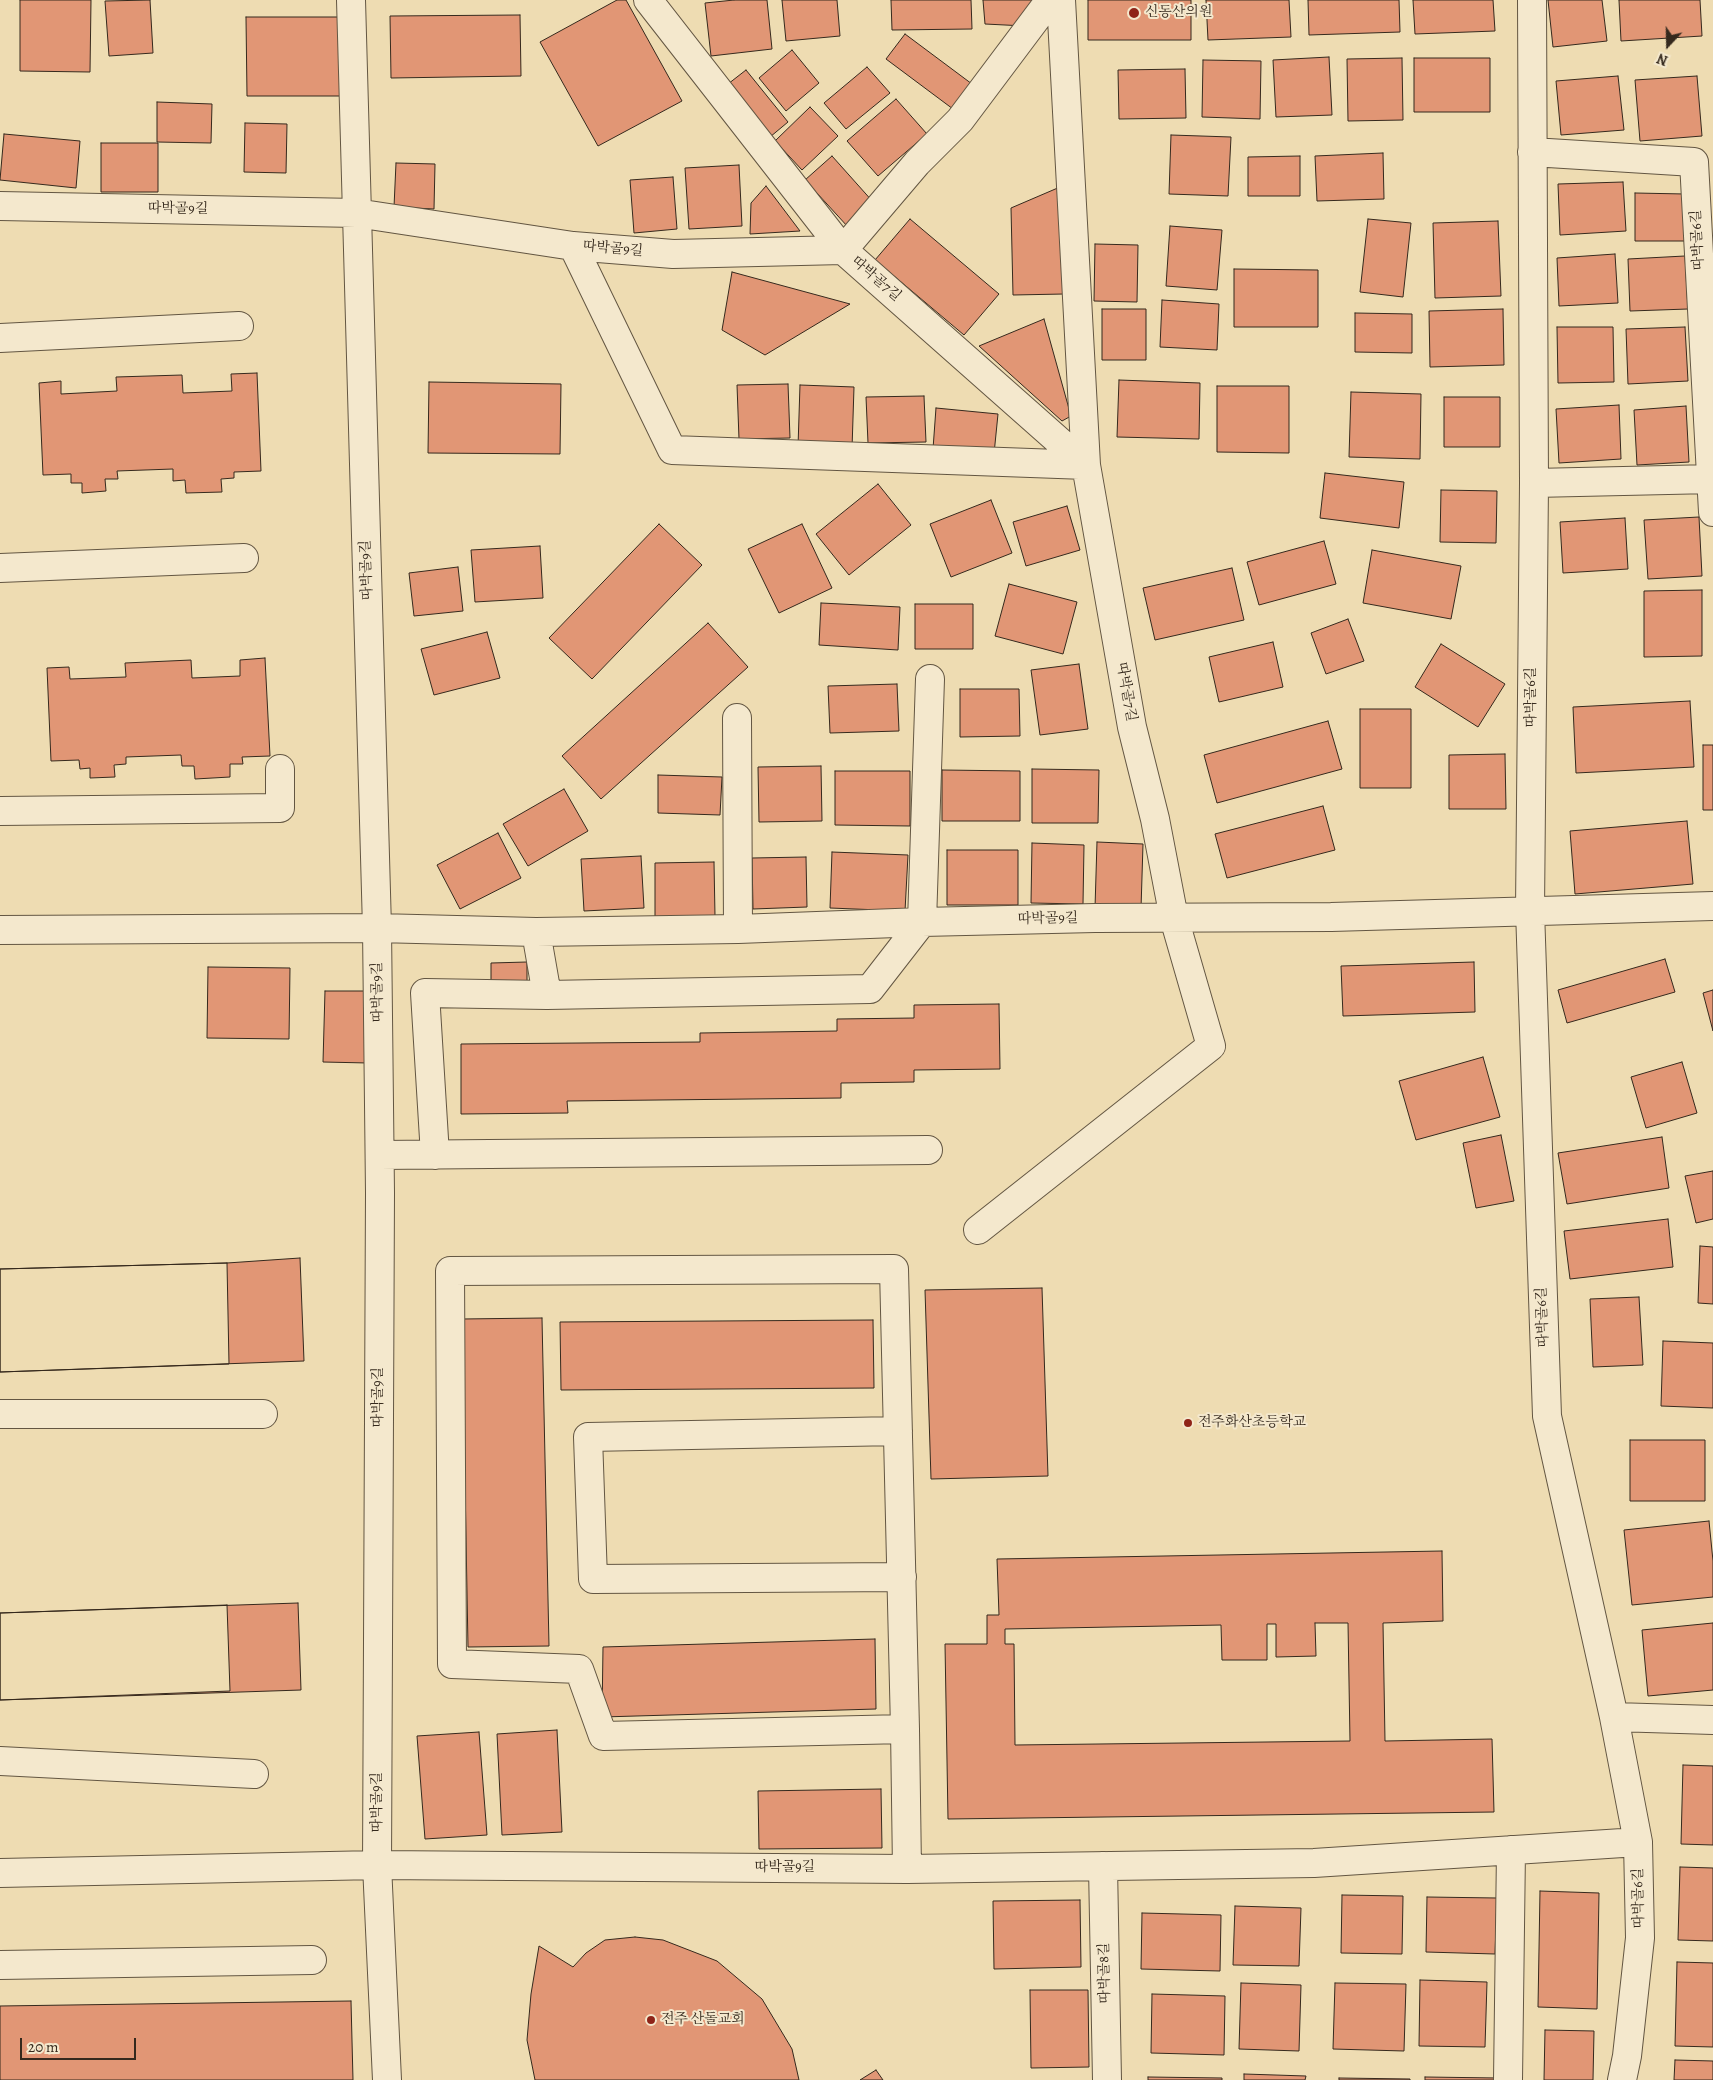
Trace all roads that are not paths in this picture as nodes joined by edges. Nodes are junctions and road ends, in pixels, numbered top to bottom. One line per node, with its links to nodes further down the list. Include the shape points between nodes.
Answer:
1 (351, 0): 8 (street, 따박골9길)
2 (648, 0): 10 (street)
3 (1050, 0): 10 (street, 따박골7길, via 960,120 917,163)
4 (1061, 0): 13 (street, 따박골7길)
5 (1532, 0): 6 (street, 따박골6길)
6 (1532, 152): 14 (street, 따박골6길, via 1694,162); 15 (street, 따박골6길)
7 (0, 206): 8 (street, 따박골9길)
8 (356, 213): 9 (street, 따박골9길); 27 (street, 따박골9길)
9 (574, 246): 10 (street, 따박골9길, via 673,254); 13 (street, via 672,450)
10 (843, 250): 13 (street, 따박골7길)
11 (239, 326): 12 (street)
12 (0, 338)
13 (1086, 464): 25 (street, 따박골7길, via 1132,727 1155,819)
14 (1712, 479): 15 (street); 16 (street, 따박골6길)
15 (1534, 483): 24 (street, 따박골6길)
16 (1713, 512)
17 (244, 558): 18 (street)
18 (0, 568)
19 (930, 679): 26 (street)
20 (737, 718): 28 (street)
21 (280, 768): 22 (street, via 280,808)
22 (0, 811)
23 (1713, 906): 24 (street)
24 (1530, 910): 25 (street, via 1330,917); 40 (street, 따박골6길, via 1547,1416)
25 (1174, 918): 26 (street, 따박골9길); 35 (street, 따박골7길, via 1212,1046)
26 (922, 922): 28 (street, 따박골9길); 31 (street, via 870,989)
27 (377, 928): 29 (street); 30 (street, 따박골9길); 33 (street, 따박골9길)
28 (738, 929): 30 (street, 따박골9길)
29 (0, 930)
30 (536, 932): 31 (street)
31 (547, 995): 34 (street, via 425,993)
32 (928, 1150): 34 (street)
33 (380, 1155): 34 (street); 47 (street, 따박골9길)
34 (435, 1155)
35 (978, 1230)
36 (0, 1414): 37 (street)
37 (263, 1414)
38 (898, 1432): 39 (street); 39 (street, via 588,1438 593,1579); 42 (street, via 894,1269 450,1271 452,1664 579,1669 603,1736)
39 (902, 1576): 42 (street)
40 (1614, 1717): 41 (street); 45 (street, 따박골6길)
41 (1713, 1720)
42 (905, 1729): 49 (street)
43 (0, 1761): 44 (street)
44 (254, 1774)
45 (1638, 1842): 46 (street, 따박골9길); 56 (street, 따박골6길, via 1640,1938)
46 (1511, 1850): 48 (street, 따박골9길, via 1314,1863); 55 (street)
47 (377, 1865): 49 (street, 따박골9길); 50 (street, 따박골9길); 53 (street, 따박골9길)
48 (1103, 1866): 49 (street, 따박골9길); 54 (street, 따박골8길)
49 (908, 1869)
50 (0, 1873)
51 (312, 1960): 52 (street)
52 (0, 1965)
53 (387, 2080)
54 (1107, 2080)
55 (1508, 2080)
56 (1622, 2080)

